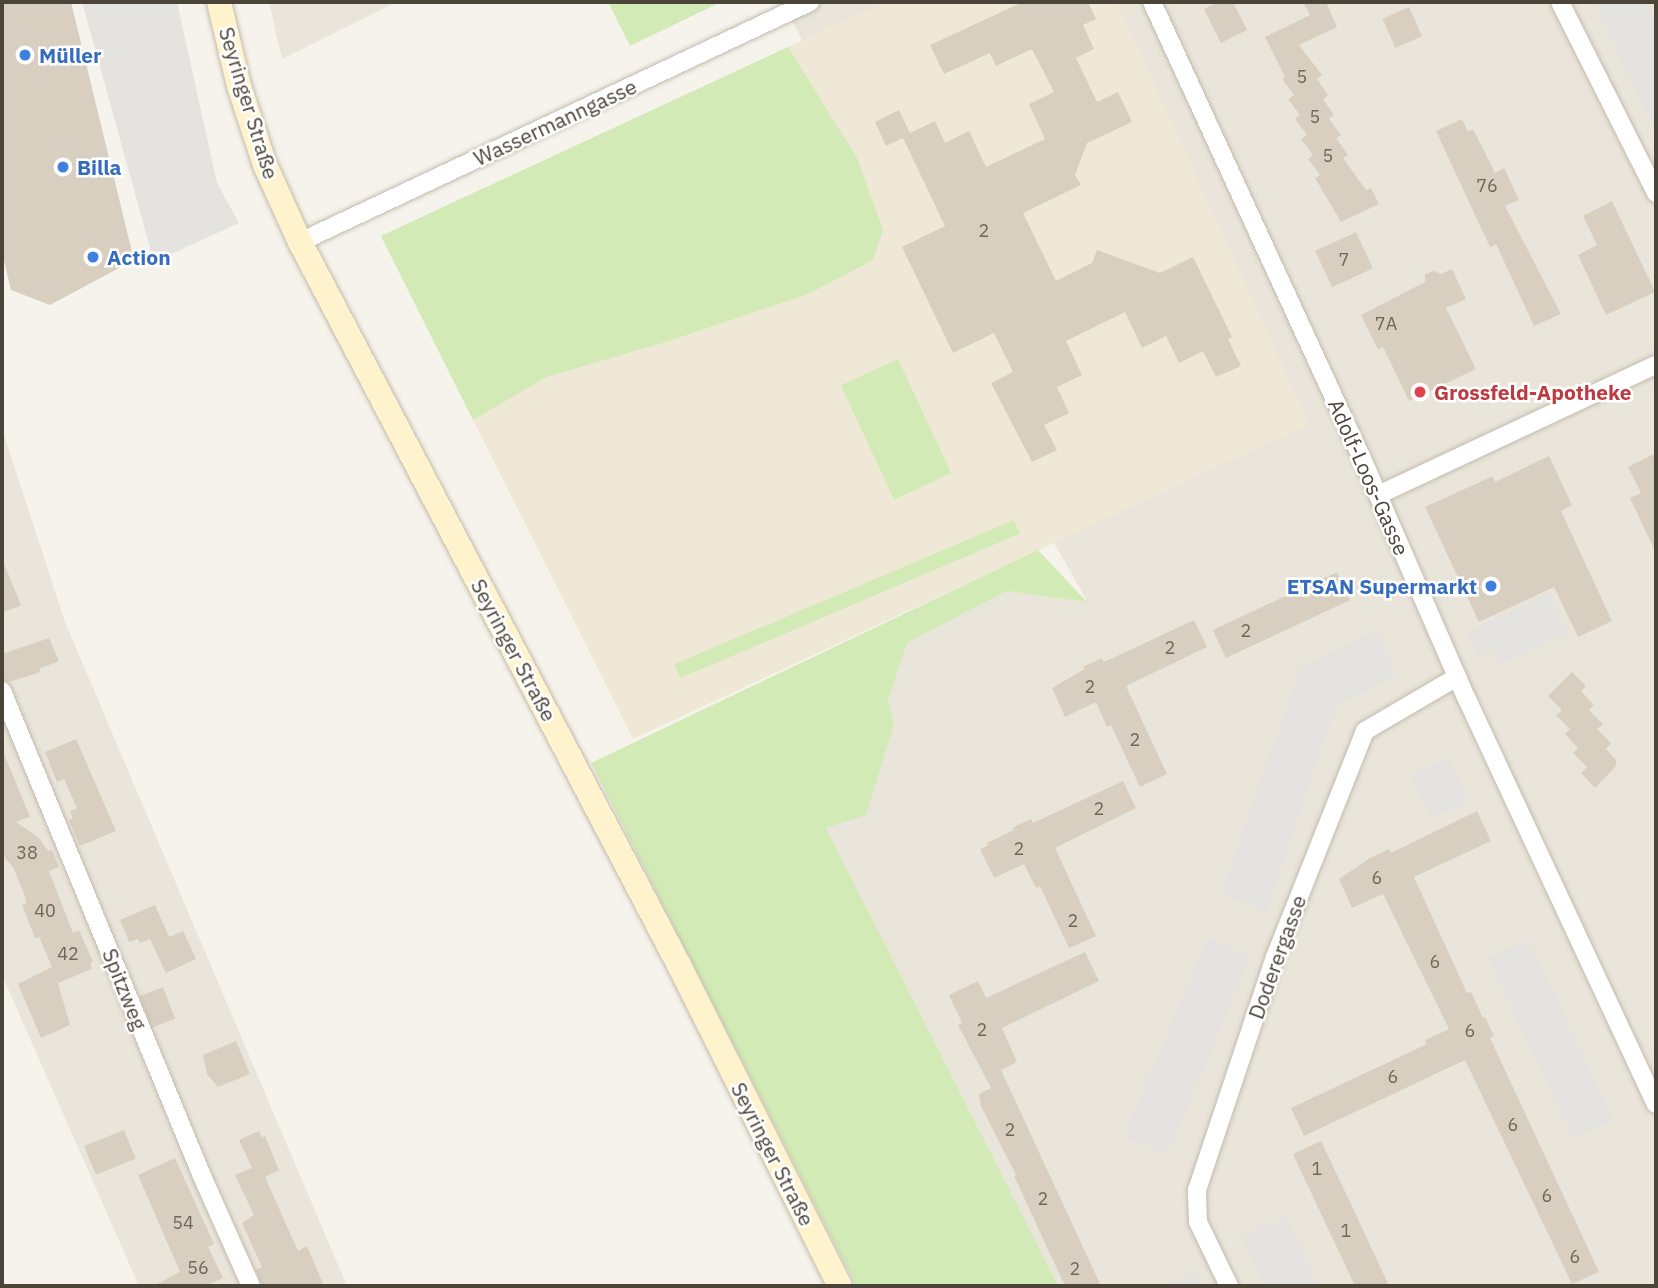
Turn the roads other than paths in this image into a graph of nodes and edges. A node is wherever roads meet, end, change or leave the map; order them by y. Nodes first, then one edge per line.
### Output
1 (219, 2) edge
2 (810, 2) edge
3 (1152, 2) edge
4 (1560, 2) edge
5 (1656, 193) edge
6 (300, 242) junction
7 (1656, 365) edge
8 (1378, 495) junction
9 (1457, 677) junction
10 (2, 691) edge
11 (1656, 1104) edge
12 (251, 1286) edge
13 (840, 1286) edge
14 (1229, 1286) edge

1 - 6 main road, Seyringer Straße
2 - 6 street, Wassermanngasse
3 - 8 street, Adolf-Loos-Gasse
4 - 5 street
6 - 13 main road, Seyringer Straße
7 - 8 street
8 - 9 street, Adolf-Loos-Gasse
9 - 11 street, Adolf-Loos-Gasse
9 - 14 street, Doderergasse
10 - 12 street, Spitzweg

